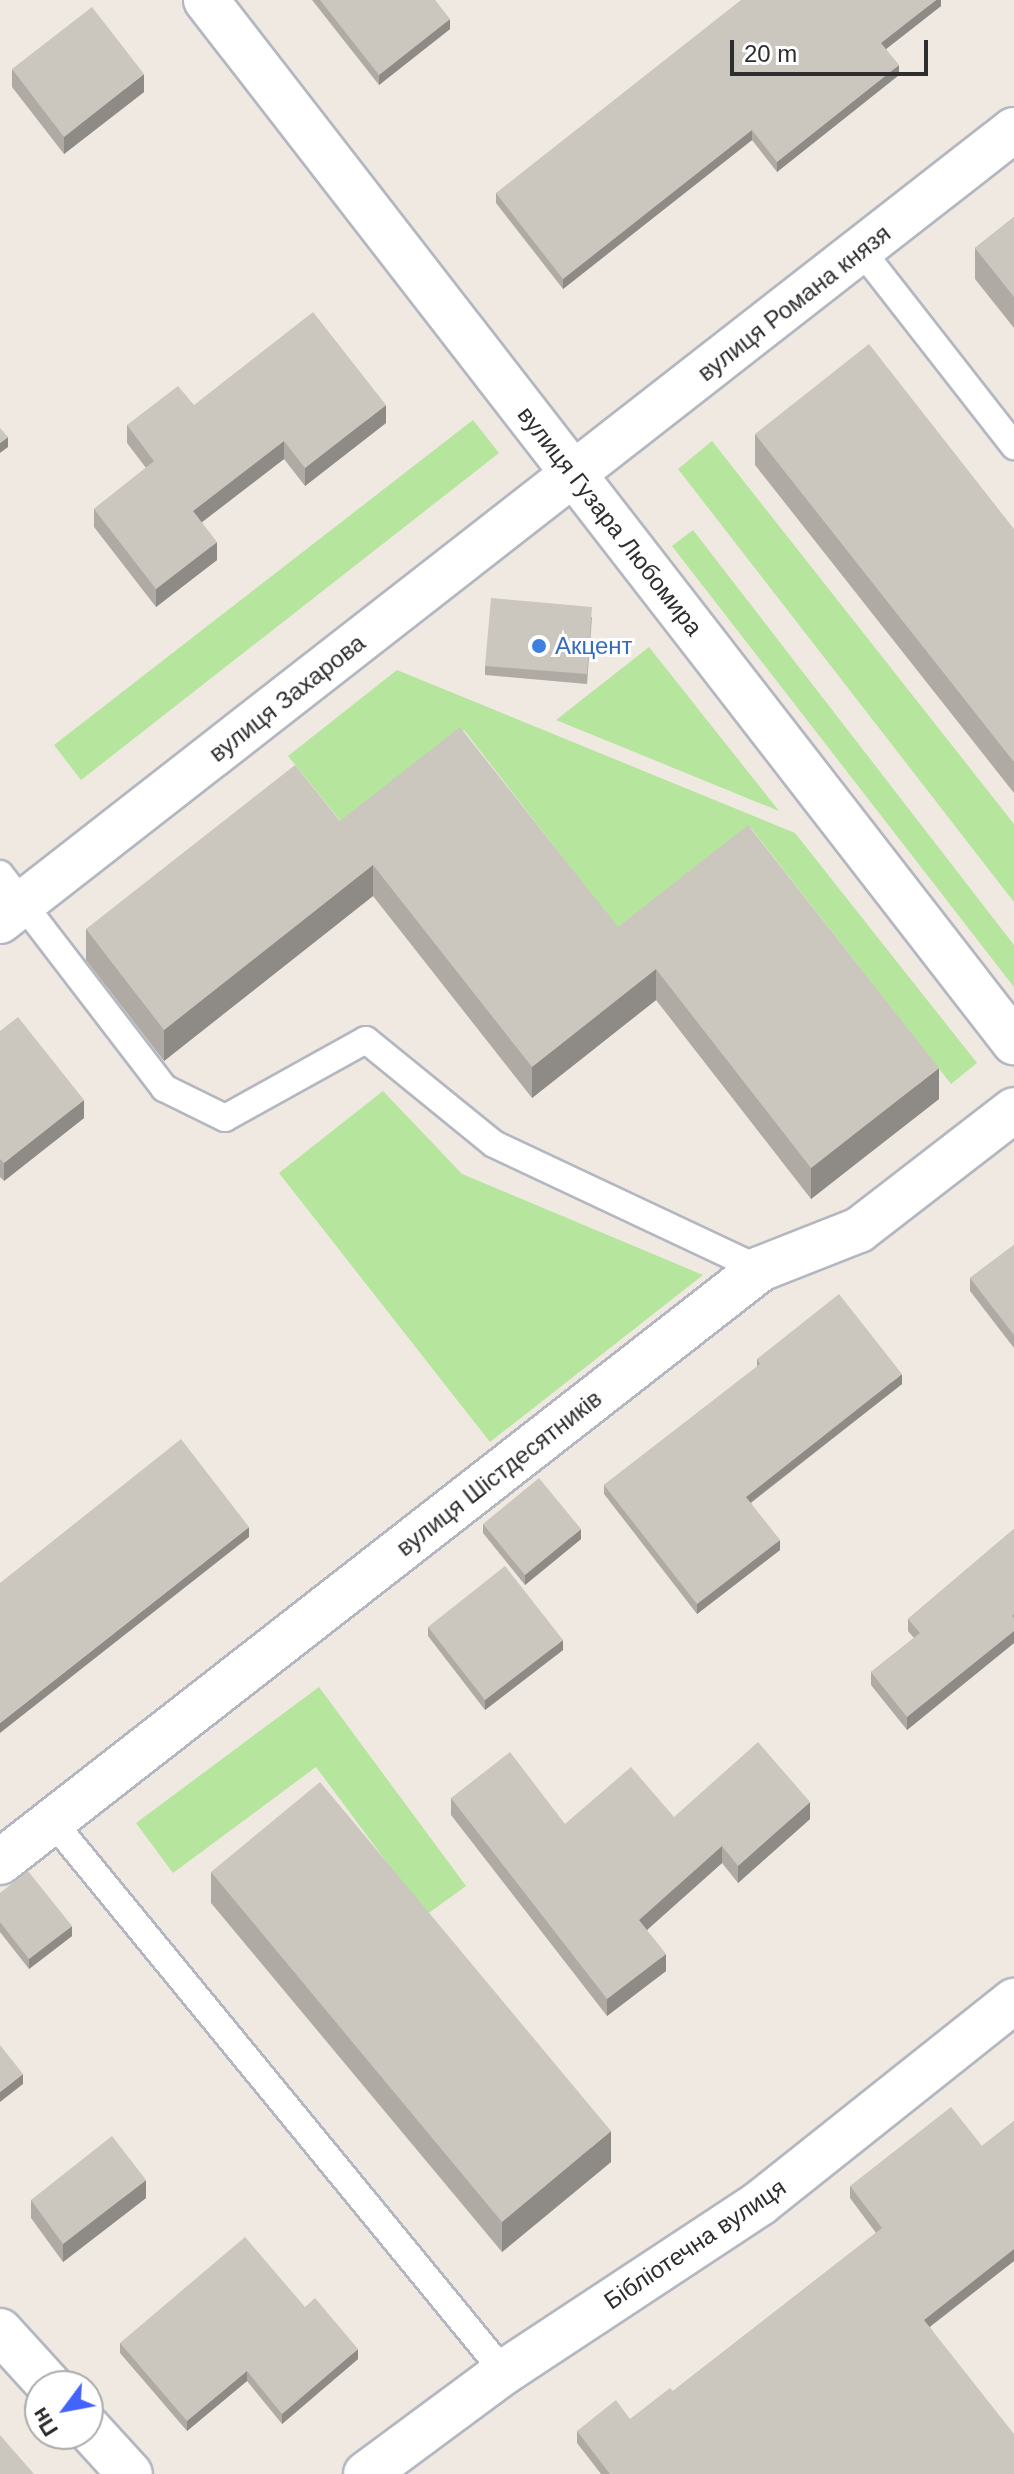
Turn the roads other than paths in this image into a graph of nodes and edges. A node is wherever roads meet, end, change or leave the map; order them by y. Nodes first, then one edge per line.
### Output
1 (206, 0) edge
2 (1014, 130) edge
3 (861, 250) junction
4 (1014, 446) edge
5 (575, 475) junction
6 (7, 900) edge
7 (1014, 1042) edge
8 (1014, 1110) edge
9 (760, 1269) junction
10 (53, 1822) junction
11 (0, 1862) edge
12 (1014, 2001) edge
13 (0, 2331) edge
14 (35, 2370) edge
15 (504, 2372) junction
16 (104, 2446) edge
17 (130, 2474) edge
18 (366, 2474) edge

1 - 5 street, вулиця Гузара Любомира
2 - 3 street, вулиця Романа князя
3 - 4 lane
3 - 5 street, вулиця Романа князя
5 - 6 street, вулиця Захарова
5 - 7 street, вулиця Гузара Любомира
6 - 9 lane
8 - 9 street, вулиця Шістдесятників
9 - 10 street, вулиця Шістдесятників
10 - 11 street, вулиця Шістдесятників
10 - 15 lane
12 - 15 street, Бібліотечна вулиця
13 - 14 street
15 - 18 street, Бібліотечна вулиця
16 - 17 street

